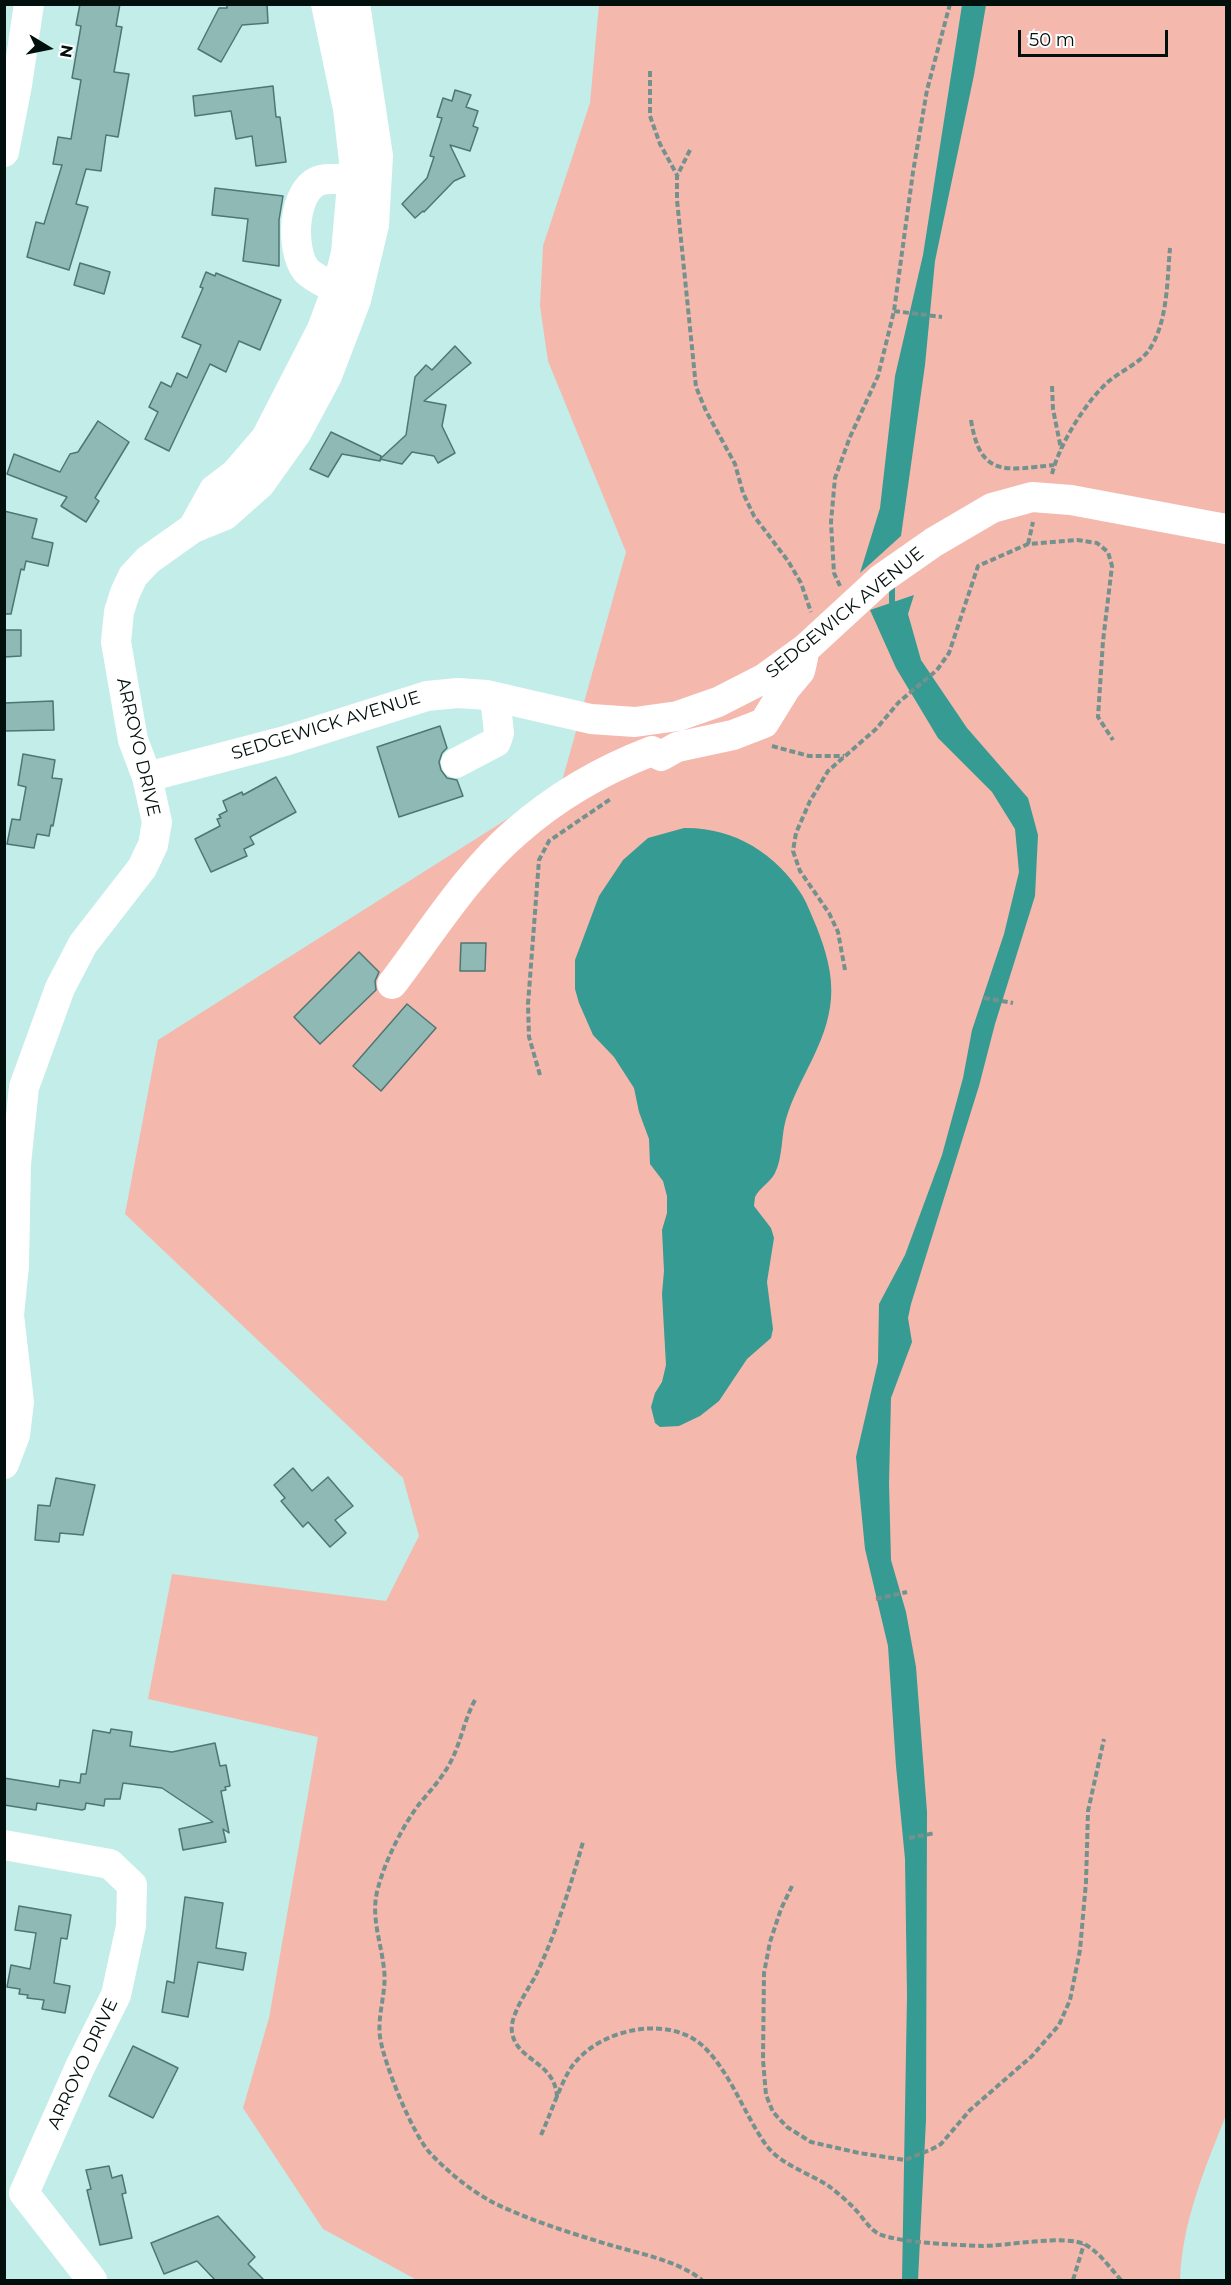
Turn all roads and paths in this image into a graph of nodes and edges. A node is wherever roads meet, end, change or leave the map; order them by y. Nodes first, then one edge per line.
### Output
1 (29, 4) edge
2 (326, 4) edge
3 (355, 4) edge
4 (950, 4) edge
5 (650, 71) dead end
6 (690, 150) dead end
7 (4, 152) edge
8 (677, 176) junction
9 (353, 179) junction
10 (1170, 248) dead end
11 (337, 290) junction
12 (894, 311) junction
13 (942, 317) dead end
14 (1052, 386) dead end
15 (971, 420) dead end
16 (275, 444) junction
17 (1061, 450) junction
18 (1054, 465) junction
19 (1042, 497) junction
20 (1227, 529) edge
21 (1028, 544) junction
22 (853, 605) junction
23 (812, 642) junction
24 (495, 697) junction
25 (734, 735) junction
26 (1113, 740) dead end
27 (844, 756) junction
28 (456, 763) dead end
29 (147, 777) junction
30 (616, 795) dead end
31 (845, 970) dead end
32 (392, 984) dead end
33 (984, 998) dead end
34 (1013, 1004) dead end
35 (540, 1075) dead end
36 (4, 1464) edge
37 (907, 1592) dead end
38 (876, 1599) dead end
39 (475, 1700) dead end
40 (1104, 1739) dead end
41 (935, 1833) dead end
42 (909, 1838) dead end
43 (583, 1842) dead end
44 (4, 1845) edge
45 (792, 1886) dead end
46 (557, 2101) junction
47 (541, 2135) dead end
48 (14, 2186) edge
49 (1084, 2244) junction
50 (92, 2280) edge
51 (702, 2280) edge
52 (1073, 2280) edge
53 (1120, 2280) edge

1 - 7 street
2 - 9 street, ARROYO DRIVE
3 - 16 street, ARROYO DRIVE
4 - 12 path
5 - 8 path
6 - 8 path
8 - 23 path
9 - 11 street, ARROYO DRIVE
9 - 11 street
10 - 17 path
11 - 16 street, ARROYO DRIVE
12 - 13 path
12 - 22 path
14 - 17 path
15 - 18 path
16 - 29 street, ARROYO DRIVE
17 - 18 path
18 - 19 path
19 - 20 street, SEDGEWICK AVENUE
19 - 21 path
19 - 22 street, SEDGEWICK AVENUE
21 - 26 path
21 - 27 path
22 - 23 street, SEDGEWICK AVENUE
23 - 24 street, SEDGEWICK AVENUE
23 - 25 street
24 - 28 street
24 - 29 street, SEDGEWICK AVENUE
25 - 27 path
25 - 32 street
27 - 31 path
29 - 36 street, ARROYO DRIVE
30 - 35 path
33 - 34 path
37 - 38 path
39 - 51 path
40 - 45 path
41 - 42 path
43 - 46 path
44 - 48 street, ARROYO DRIVE
46 - 47 path
46 - 49 path
48 - 50 street, ARROYO DRIVE
49 - 52 path
49 - 53 path

